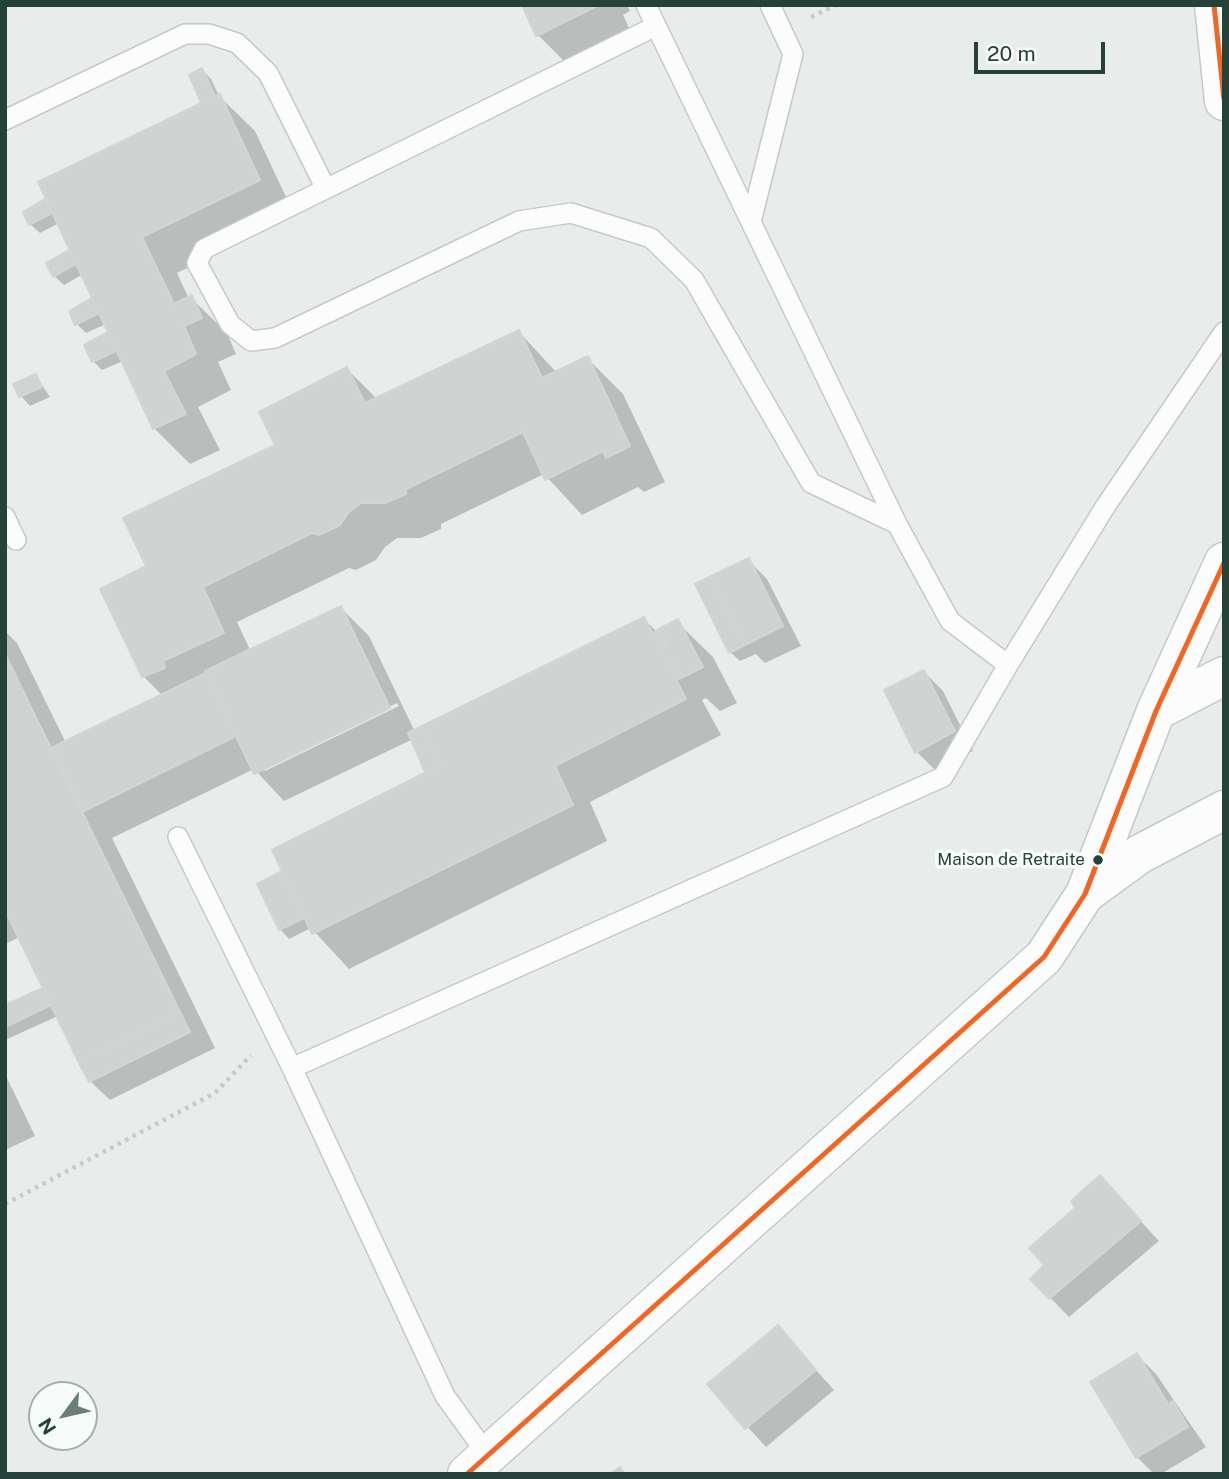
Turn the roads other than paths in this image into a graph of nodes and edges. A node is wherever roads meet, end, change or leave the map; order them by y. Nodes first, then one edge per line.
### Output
1 (646, 5) edge
2 (770, 5) edge
3 (1214, 5) edge
4 (656, 26) junction
5 (1224, 101) edge
6 (5, 120) edge
7 (326, 189) junction
8 (751, 222) junction
9 (1224, 332) edge
10 (5, 517) edge
11 (897, 524) junction
12 (16, 540) dead end
13 (1224, 562) edge
14 (1008, 665) junction
15 (1224, 676) edge
16 (1156, 711) junction
17 (1215, 825) edge
18 (178, 837) dead end
19 (1085, 894) junction
20 (292, 1069) junction
21 (478, 1465) edge

1 - 4 lane
2 - 8 lane
3 - 5 main road
4 - 7 lane
4 - 8 lane
6 - 7 lane
7 - 11 lane
8 - 11 lane
9 - 14 lane
10 - 12 lane
11 - 14 lane
13 - 16 main road
14 - 20 lane
15 - 16 main road
16 - 19 main road
17 - 19 main road
18 - 20 lane
19 - 21 main road
20 - 21 lane

